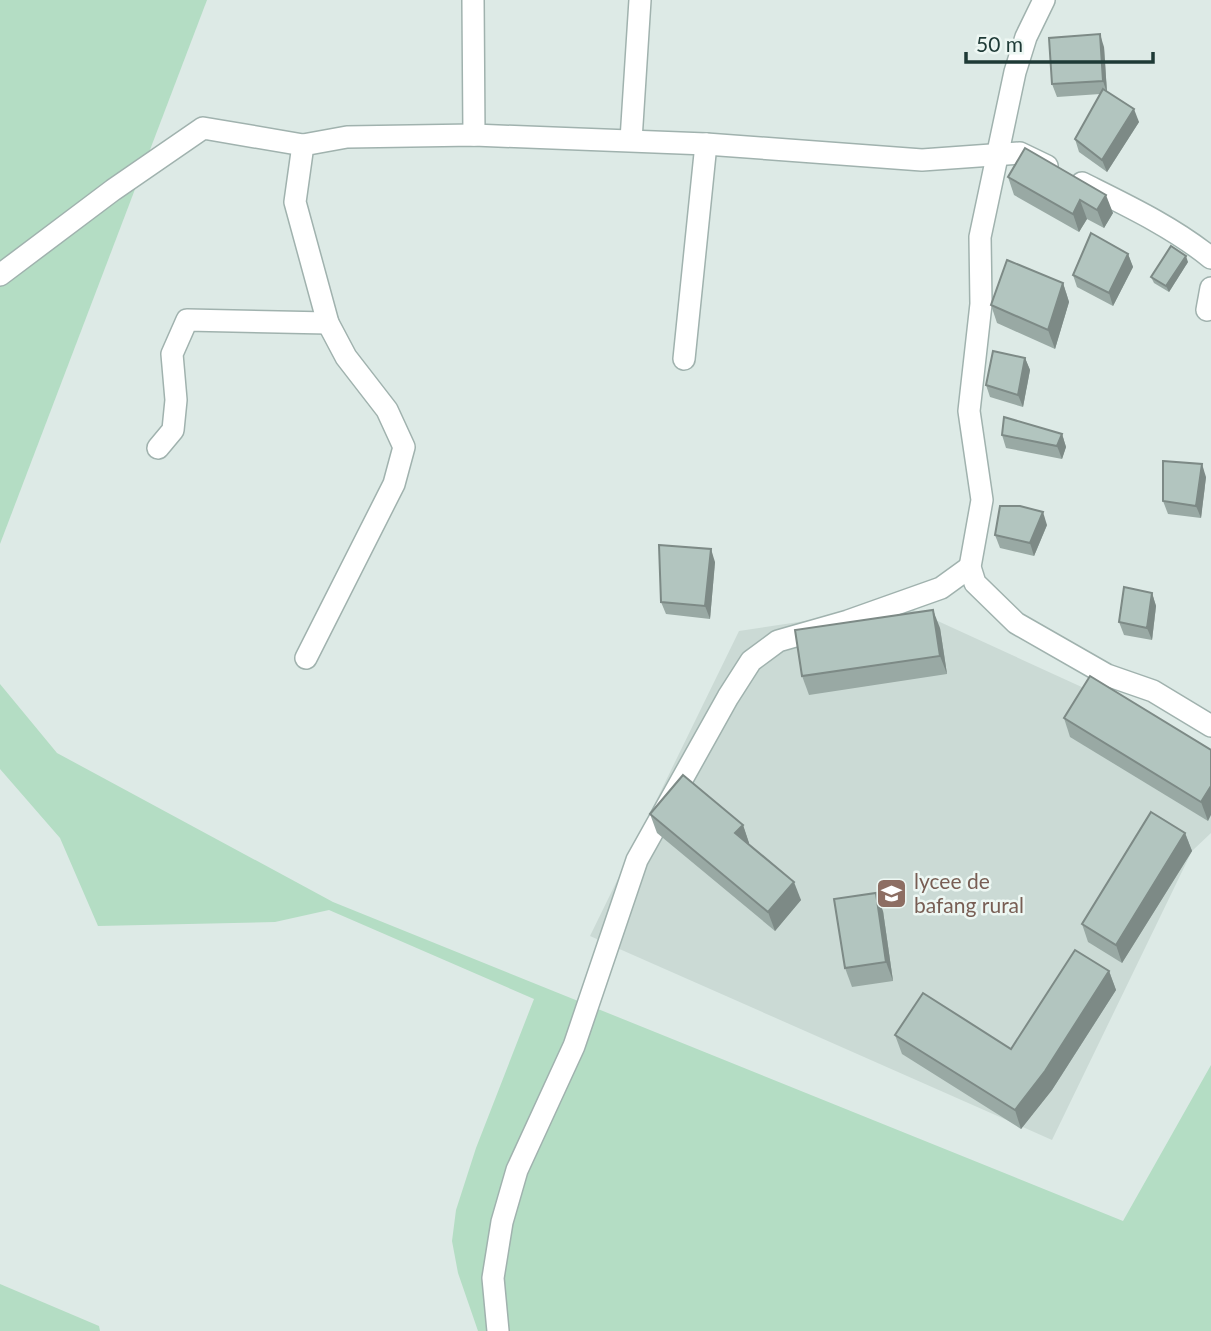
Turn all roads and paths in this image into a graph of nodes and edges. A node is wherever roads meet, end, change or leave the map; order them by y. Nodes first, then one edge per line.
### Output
1 (473, 0) edge
2 (640, 0) edge
3 (1044, 0) edge
4 (474, 135) junction
5 (631, 140) junction
6 (706, 144) junction
7 (303, 145) junction
8 (998, 153) junction
9 (1211, 258) edge
10 (0, 275) edge
11 (1211, 288) edge
12 (1207, 310) dead end
13 (328, 323) junction
14 (684, 359) dead end
15 (158, 448) dead end
16 (970, 567) junction
17 (306, 658) dead end
18 (1211, 726) edge
19 (498, 1331) edge

1 - 4 street
2 - 5 street
3 - 8 street
4 - 5 street
4 - 7 street
5 - 6 street
6 - 8 street
6 - 14 street
7 - 10 street
7 - 13 street
8 - 9 street
8 - 16 street
11 - 12 street
13 - 15 street
13 - 17 street
16 - 18 street
16 - 19 street

